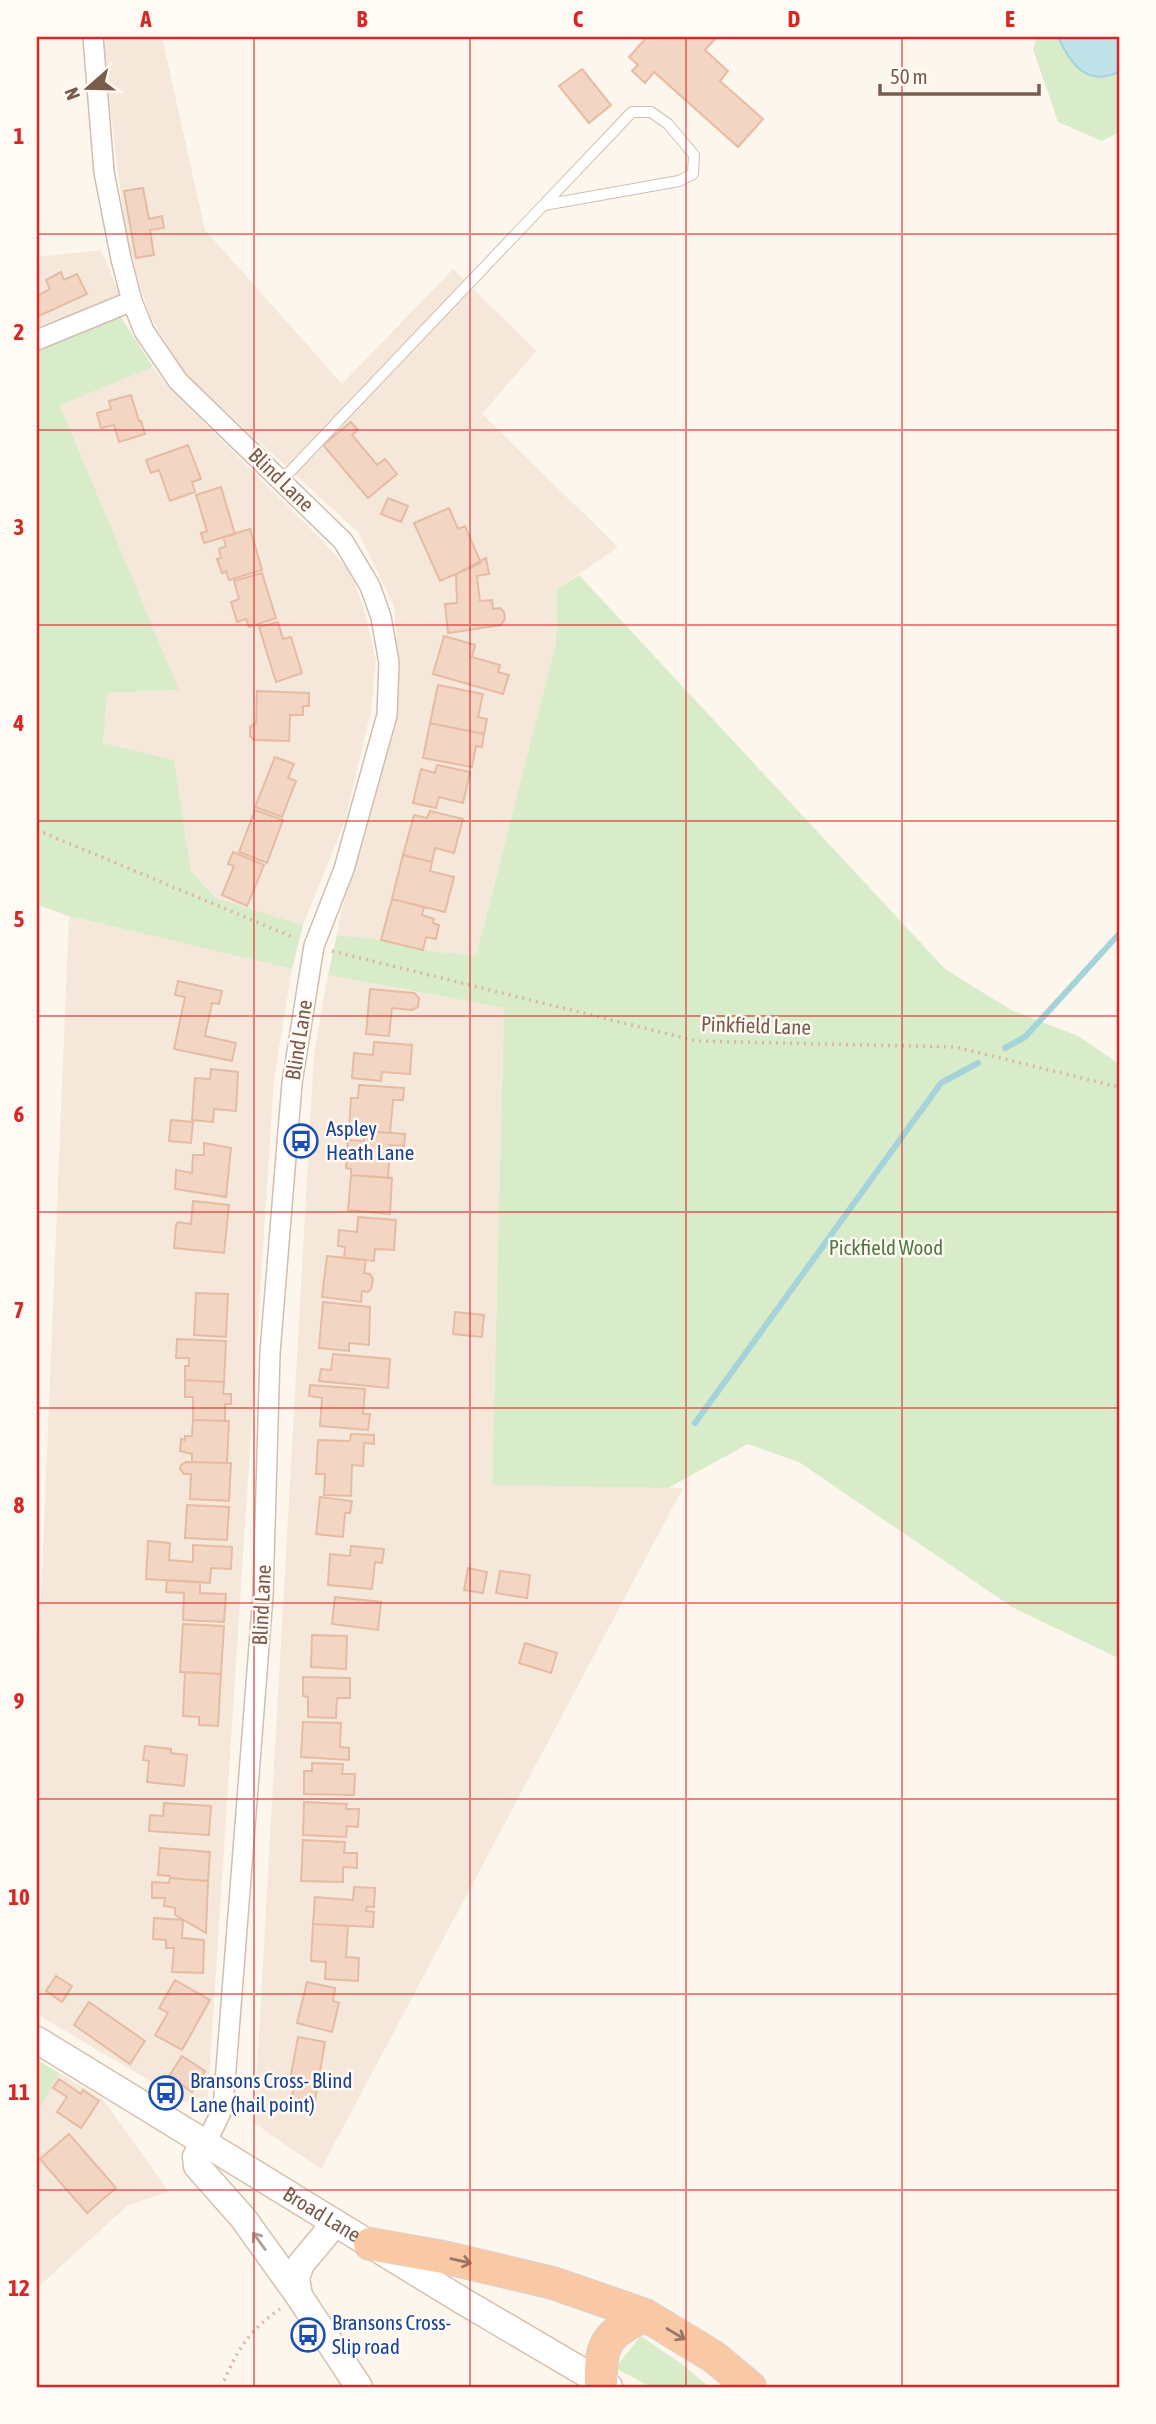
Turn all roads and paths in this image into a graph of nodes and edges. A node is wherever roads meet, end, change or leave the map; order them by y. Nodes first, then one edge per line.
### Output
1 (93, 37) edge
2 (544, 205) junction
3 (132, 301) junction
4 (37, 340) edge
5 (282, 480) junction
6 (37, 830) edge
7 (314, 946) junction
8 (1119, 1087) edge
9 (37, 2040) edge
10 (202, 2143) junction
11 (335, 2223) junction
12 (370, 2244) junction
13 (299, 2296) junction
14 (645, 2315) junction
15 (605, 2385) edge
16 (221, 2387) edge
17 (359, 2387) edge
18 (750, 2387) edge

1 - 3 street, Blind Lane
2 - 2 lane
2 - 5 lane
3 - 4 street
3 - 5 street, Blind Lane
5 - 7 street, Blind Lane
6 - 7 path, Pinkfield Lane
7 - 8 path, Pinkfield Lane
7 - 10 street, Blind Lane
9 - 10 main road, Broad Lane
10 - 11 main road, Broad Lane
13 -> 10 main road
11 - 12 main road, Broad Lane
11 - 13 main road
12 -> 14 highway
12 - 15 main road, Broad Lane
13 - 16 path
13 - 17 main road
14 - 15 highway
14 -> 18 highway

